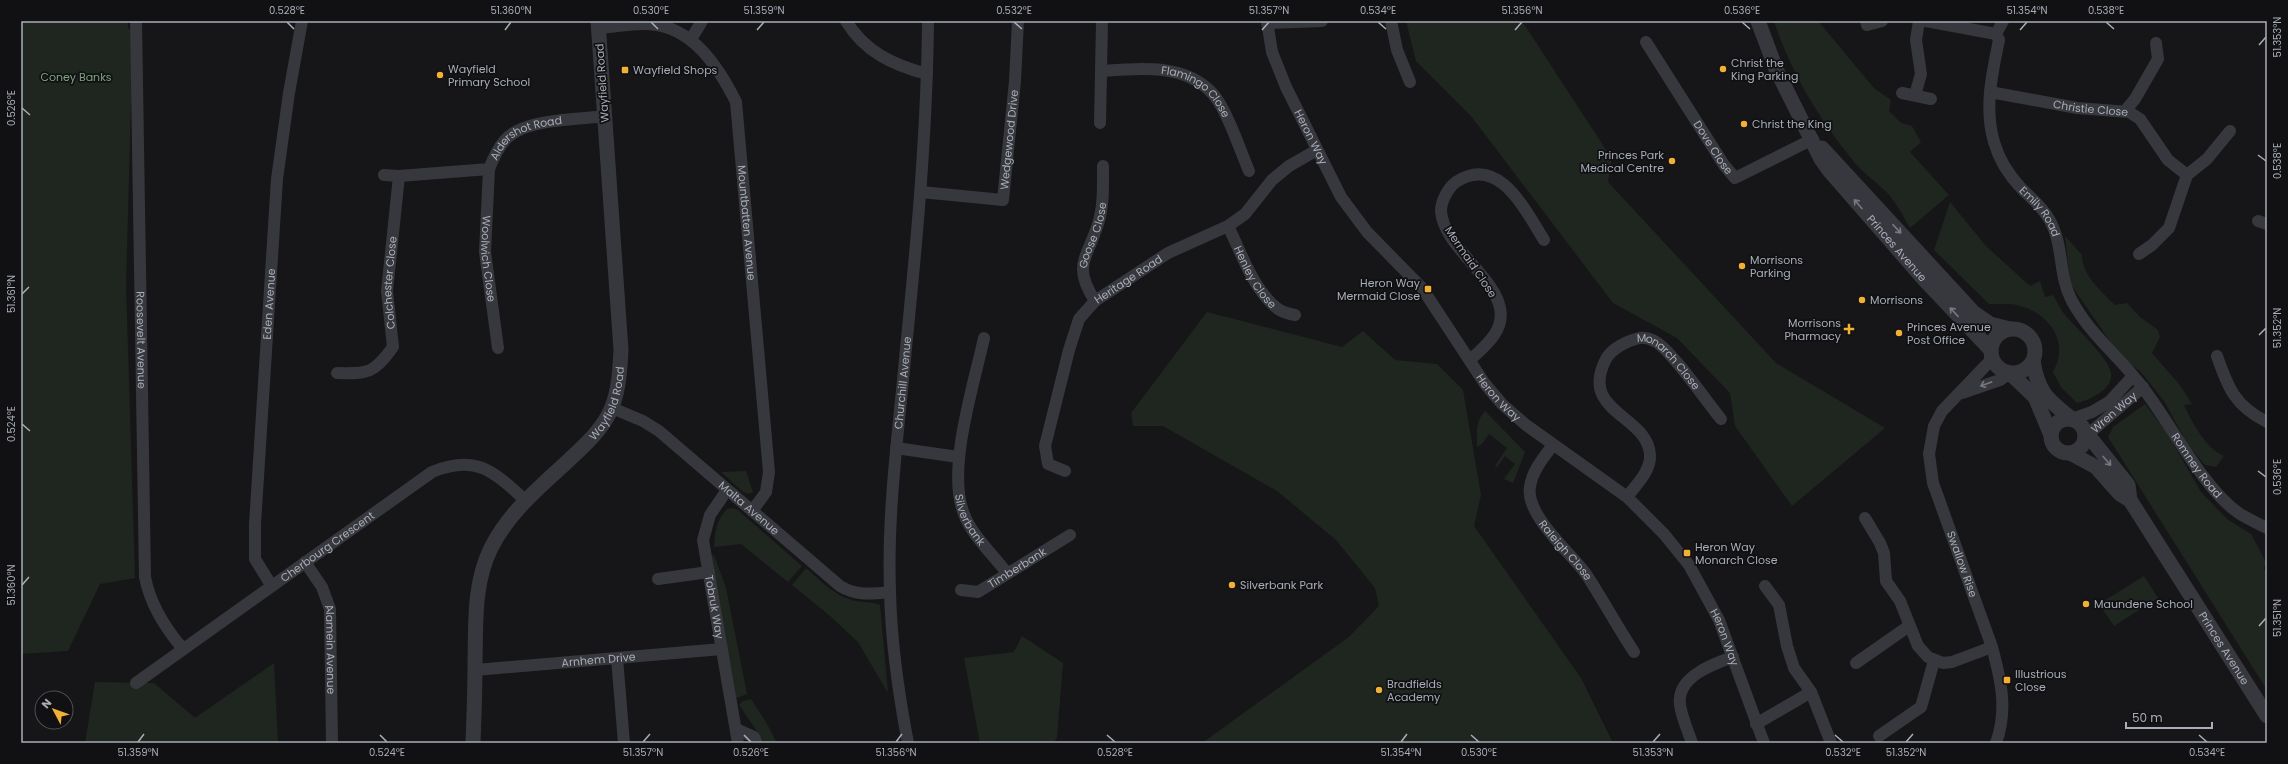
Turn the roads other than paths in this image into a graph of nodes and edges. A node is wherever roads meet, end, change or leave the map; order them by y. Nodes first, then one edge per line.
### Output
1 (136, 21) edge
2 (302, 21) edge
3 (702, 21) edge
4 (846, 21) edge
5 (928, 21) edge
6 (1018, 21) edge
7 (1102, 21) edge
8 (1322, 21) edge
9 (1391, 21) edge
10 (1758, 21) edge
11 (1866, 21) edge
12 (1882, 21) edge
13 (1919, 21) edge
14 (1926, 21) edge
15 (2003, 21) edge
16 (1267, 22) edge
17 (598, 25) edge
18 (1996, 34) junction
19 (690, 39) junction
20 (1646, 42) dead end
21 (2156, 43) dead end
22 (1103, 72) junction
23 (927, 74) junction
24 (1410, 82) dead end
25 (1990, 92) junction
26 (1902, 93) dead end
27 (1915, 96) junction
28 (1931, 99) dead end
29 (2125, 111) junction
30 (605, 116) junction
31 (1100, 123) dead end
32 (2230, 131) dead end
33 (1813, 139) junction
34 (1317, 150) junction
35 (1104, 166) dead end
36 (489, 169) junction
37 (1249, 171) dead end
38 (384, 175) dead end
39 (399, 176) junction
40 (2186, 176) junction
41 (921, 192) junction
42 (1228, 226) junction
43 (1544, 240) dead end
44 (2139, 254) dead end
45 (1095, 301) junction
46 (1295, 315) dead end
47 (2010, 329) junction
48 (984, 338) dead end
49 (498, 348) dead end
50 (1991, 355) junction
51 (2217, 356) dead end
52 (1470, 360) junction
53 (2033, 361) junction
54 (337, 373) dead end
55 (2010, 373) junction
56 (2133, 376) junction
57 (2143, 387) junction
58 (1961, 393) junction
59 (612, 408) junction
60 (1721, 419) dead end
61 (2072, 419) junction
62 (2267, 422) edge
63 (2085, 434) junction
64 (2051, 435) junction
65 (1553, 444) junction
66 (896, 448) junction
67 (2070, 453) junction
68 (958, 457) junction
69 (1065, 471) dead end
70 (727, 490) junction
71 (1627, 497) junction
72 (525, 500) junction
73 (2130, 500) junction
74 (752, 510) junction
75 (1865, 518) dead end
76 (2267, 528) edge
77 (1070, 535) dead end
78 (304, 562) junction
79 (709, 572) junction
80 (1007, 573) junction
81 (658, 579) dead end
82 (271, 585) junction
83 (1765, 586) dead end
84 (961, 590) dead end
85 (890, 592) junction
86 (1909, 626) junction
87 (1992, 648) junction
88 (183, 649) junction
89 (722, 649) junction
90 (1634, 652) dead end
91 (1733, 657) junction
92 (617, 658) junction
93 (1934, 661) junction
94 (1856, 664) dead end
95 (475, 670) junction
96 (136, 683) dead end
97 (1811, 692) junction
98 (2267, 716) edge
99 (1756, 724) junction
100 (736, 729) junction
101 (1879, 736) dead end
102 (332, 743) edge
103 (473, 743) edge
104 (624, 743) edge
105 (738, 743) edge
106 (757, 743) edge
107 (908, 743) edge
108 (1692, 743) edge
109 (1764, 743) edge
110 (1831, 743) edge
111 (1996, 743) edge

1 - 88 street, Roosevelt Avenue
2 - 82 street, Eden Avenue
3 - 19 street
4 - 23 street
5 - 23 street, Churchill Avenue
6 - 41 street, Wedgewood Drive
7 - 22 street
8 - 16 street
9 - 24 street
10 - 33 street, Princes Avenue
11 - 12 street
13 - 27 street
14 - 18 street
15 - 18 street
16 - 34 street, Heron Way
17 - 19 street, Mountbatten Avenue
17 - 30 street, Wayfield Road
18 - 25 street, Emily Road
19 - 74 street, Mountbatten Avenue
20 - 33 street, Dove Close
21 - 29 street
22 - 31 street
22 - 37 street, Flamingo Close
23 - 41 street, Churchill Avenue
25 - 29 street, Christie Close
25 - 56 street, Emily Road
26 - 27 street
27 - 28 street
29 - 40 street, Christie Close
30 - 36 street, Aldershot Road
30 - 59 street, Wayfield Road
32 - 40 street
33 -> 47 street, Princes Avenue
50 -> 33 street, Princes Avenue
34 - 42 street, Heritage Road
34 - 52 street, Heron Way
35 - 45 street, Goose Close
36 - 39 street, Aldershot Road
36 - 49 street, Woolwich Close
38 - 39 street, Aldershot Road
39 - 54 street, Colchester Close
40 - 44 street
41 - 66 street, Churchill Avenue
42 - 45 street, Heritage Road
42 - 46 street, Henley Close
43 - 52 street, Mermaid Close
45 - 69 street, Heritage Road
47 - 50 street
47 - 53 street, Princes Avenue
48 - 68 street, Silverbank
50 - 55 street, Princes Avenue
50 - 58 street, Swallow Rise
51 - 62 street
52 - 65 street, Heron Way
53 - 55 street
53 - 61 street, Princes Avenue
55 -> 58 street, Swallow Rise
55 - 64 street, Princes Avenue
56 - 57 street, Emily Road
56 - 61 street, Wren Way
57 - 63 street, Wren Way
57 - 76 street, Romney Road
58 - 87 street, Swallow Rise
59 - 70 street, Malta Avenue
59 - 72 street, Wayfield Road
60 - 71 street, Monarch Close
61 - 63 street, Princes Avenue
61 - 64 street
63 - 67 street
63 -> 73 street, Princes Avenue
64 - 67 street, Princes Avenue
65 - 71 street, Heron Way
65 - 90 street, Raleigh Close
66 - 68 street
66 - 85 street, Churchill Avenue
67 - 73 street, Princes Avenue
68 - 80 street, Silverbank
70 - 74 street, Malta Avenue
70 - 79 street, Tobruk Way
71 - 91 street, Heron Way
72 - 78 street, Cherbourg Crescent
72 - 95 street, Wayfield Road
73 - 98 street, Princes Avenue
74 - 85 street, Malta Avenue
75 - 86 street
77 - 80 street, Timberbank
78 - 82 street, Cherbourg Crescent
78 - 102 street, Alamein Avenue
79 - 81 street
79 - 89 street, Tobruk Way
80 - 84 street, Timberbank
82 - 88 street, Cherbourg Crescent
83 - 97 street
85 - 107 street, Churchill Avenue
86 - 93 street
86 - 94 street
87 - 93 street
87 - 111 street, Swallow Rise
88 - 96 street, Cherbourg Crescent
89 - 92 street, Arnhem Drive
89 - 100 street, Tobruk Way
91 - 99 street, Heron Way
91 - 108 street
92 - 95 street, Arnhem Drive
92 - 104 street
93 - 101 street
95 - 103 street, Wayfield Road
97 - 99 street
97 - 110 street
99 - 109 street, Heron Way
100 - 105 street, Tobruk Way
100 - 106 street

